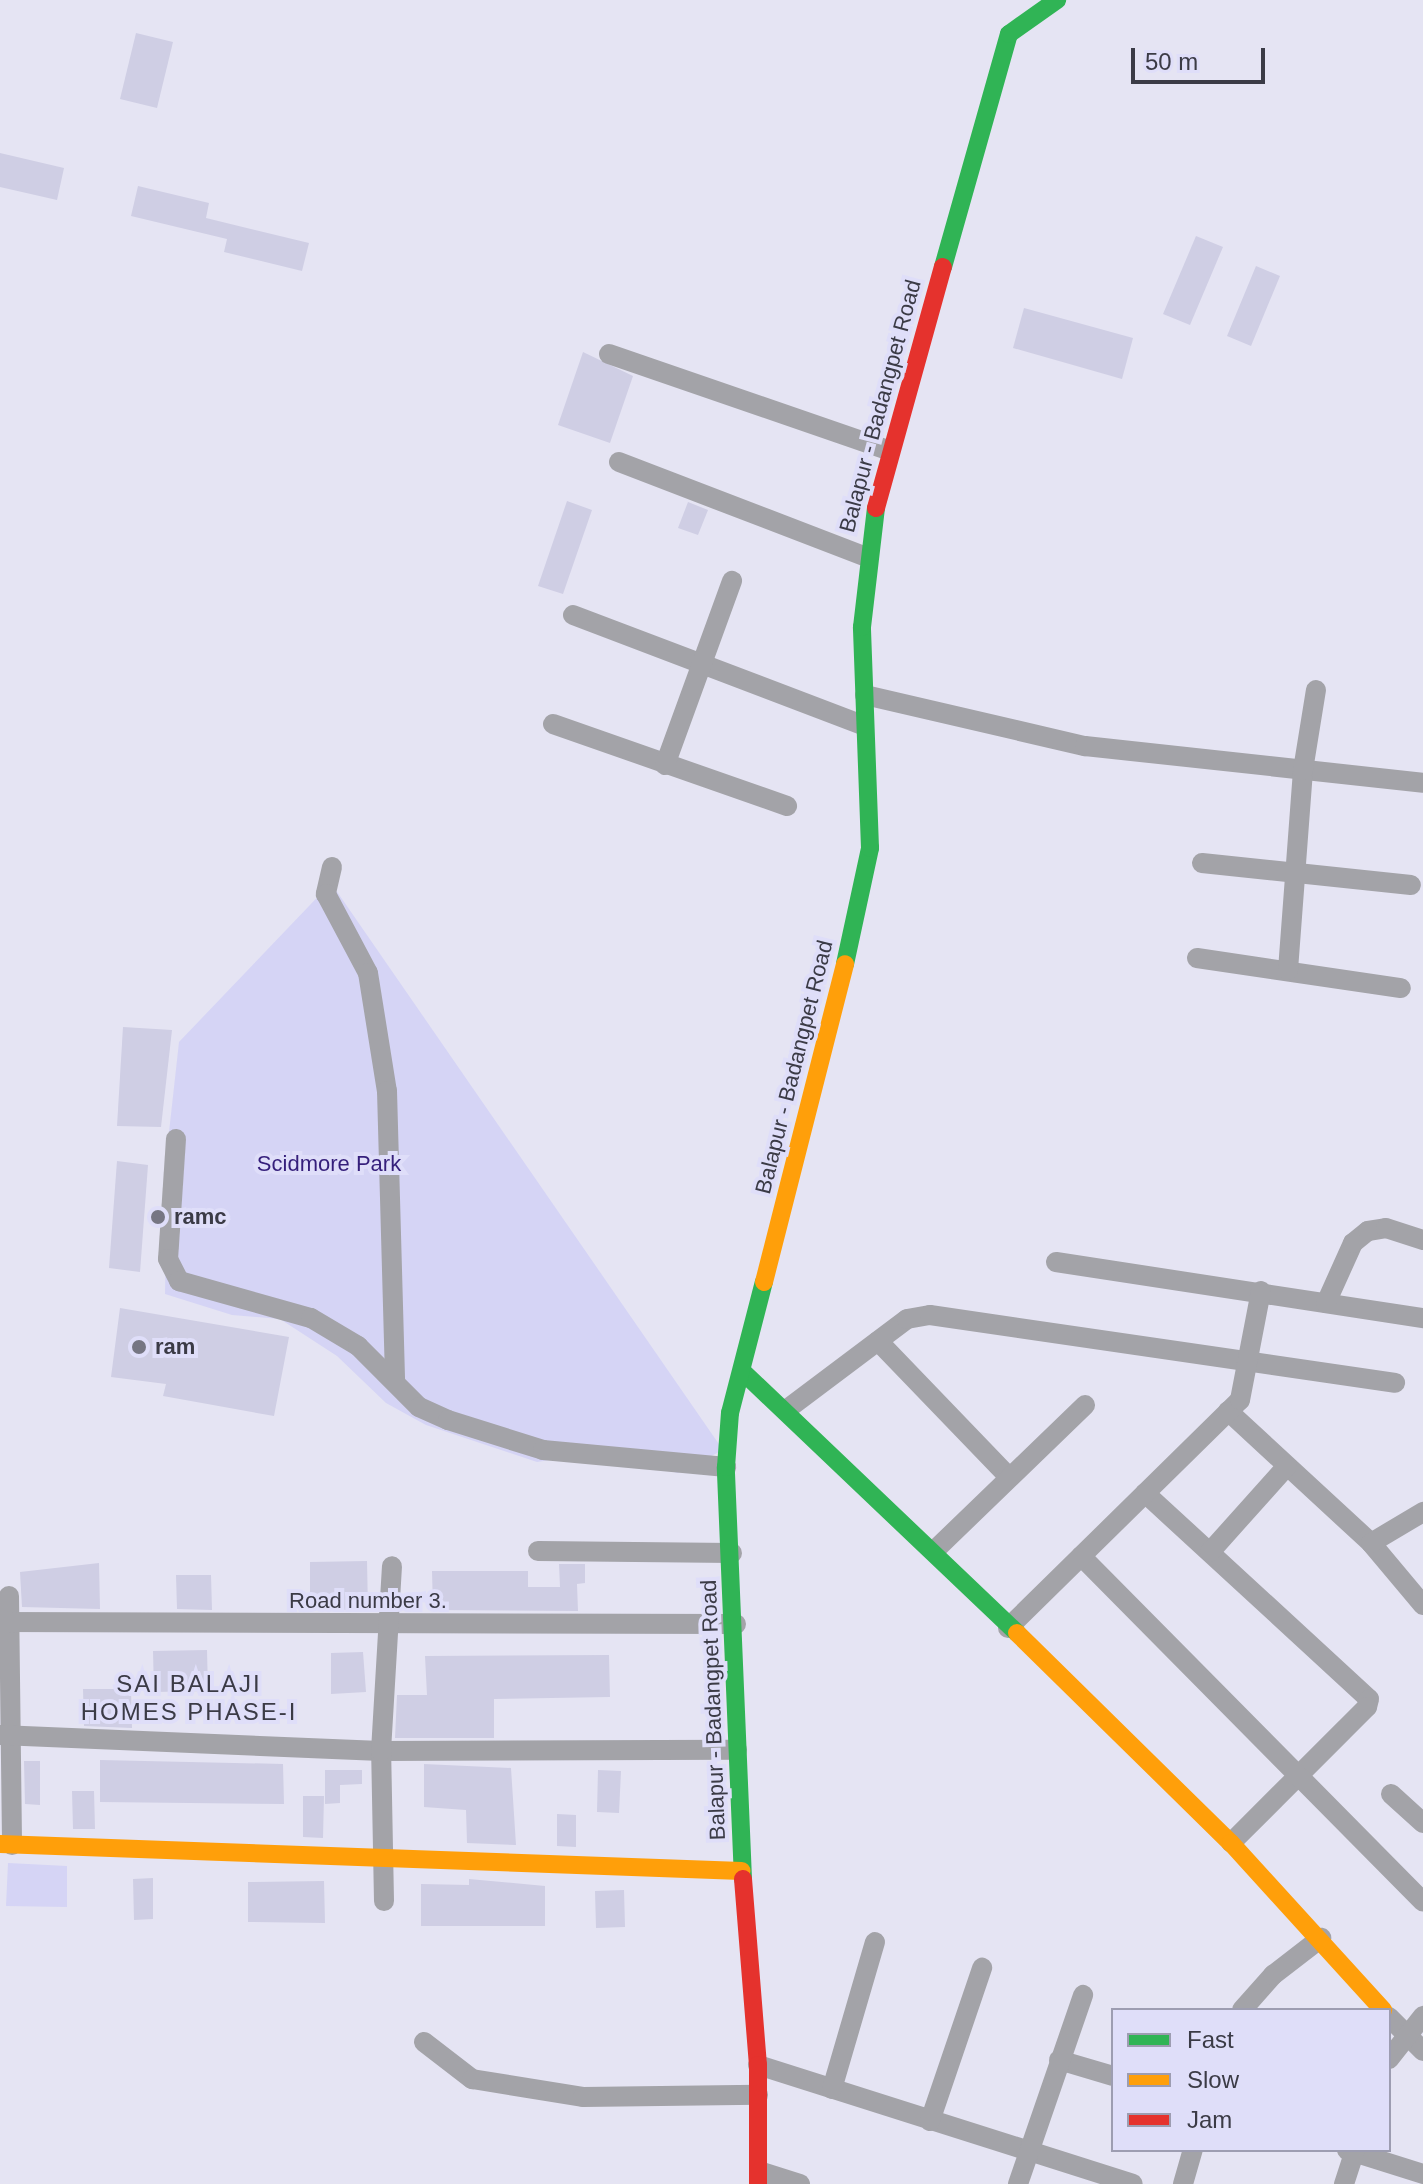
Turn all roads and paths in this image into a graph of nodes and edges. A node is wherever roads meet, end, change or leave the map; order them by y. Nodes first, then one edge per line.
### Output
1 (1057, 0) edge
2 (609, 354) dead end
3 (890, 451) junction
4 (619, 462) dead end
5 (866, 557) junction
6 (732, 581) dead end
7 (573, 615) dead end
8 (700, 662) junction
9 (1316, 690) dead end
10 (865, 695) junction
11 (553, 724) dead end
12 (863, 725) junction
13 (665, 765) junction
14 (1303, 770) junction
15 (1423, 783) edge
16 (787, 806) dead end
17 (1202, 863) dead end
18 (332, 867) dead end
19 (1294, 872) junction
20 (1411, 885) dead end
21 (1197, 958) dead end
22 (1288, 970) junction
23 (1401, 988) dead end
24 (176, 1139) dead end
25 (1423, 1240) edge
26 (1056, 1262) dead end
27 (1261, 1291) junction
28 (1326, 1303) junction
29 (1423, 1318) edge
30 (878, 1341) junction
31 (1249, 1359) junction
32 (742, 1371) junction
33 (395, 1382) junction
34 (1395, 1383) dead end
35 (1085, 1405) dead end
36 (786, 1410) junction
37 (1228, 1411) junction
38 (1287, 1466) junction
39 (726, 1467) junction
40 (1009, 1477) junction
41 (1145, 1493) junction
42 (1423, 1512) edge
43 (1371, 1543) junction
44 (538, 1551) dead end
45 (934, 1551) junction
46 (1210, 1552) junction
47 (732, 1553) junction
48 (1081, 1556) junction
49 (392, 1566) dead end
50 (9, 1596) dead end
51 (1423, 1605) edge
52 (4, 1622) edge
53 (736, 1624) junction
54 (391, 1625) junction
55 (1008, 1628) junction
56 (5, 1735) edge
57 (737, 1750) junction
58 (381, 1751) junction
59 (1299, 1776) junction
60 (1391, 1794) dead end
61 (1423, 1823) edge
62 (1231, 1843) junction
63 (6, 1844) edge
64 (385, 1859) junction
65 (742, 1871) junction
66 (384, 1901) dead end
67 (1423, 1901) edge
68 (1321, 1938) junction
69 (875, 1942) dead end
70 (982, 1968) dead end
71 (1083, 1995) dead end
72 (1244, 2008) edge
73 (1381, 2008) edge
74 (1423, 2016) edge
75 (1391, 2019) edge
76 (1405, 2035) junction
77 (424, 2042) dead end
78 (1423, 2051) edge
79 (1391, 2056) edge
80 (1059, 2060) junction
81 (758, 2065) junction
82 (1111, 2075) edge
83 (832, 2089) junction
84 (758, 2095) junction
85 (930, 2121) junction
86 (1192, 2152) edge
87 (1352, 2152) edge
88 (1355, 2152) edge
89 (1029, 2153) junction
90 (1423, 2174) edge
91 (759, 2177) edge
92 (800, 2184) edge
93 (1018, 2184) edge
94 (1133, 2184) edge
95 (1183, 2184) edge
96 (1344, 2184) edge

1 - 3 street, Balapur - Badangpet Road
2 - 3 street
3 - 5 street, Balapur - Badangpet Road
4 - 5 street
5 - 10 street, Balapur - Badangpet Road
6 - 8 street
7 - 8 street
8 - 12 street
8 - 13 street
9 - 14 street
10 - 12 street, Balapur - Badangpet Road
10 - 14 street
11 - 13 street
12 - 32 street, Balapur - Badangpet Road
13 - 16 street
14 - 15 street
14 - 19 street
17 - 19 street
18 - 33 street
19 - 20 street
19 - 22 street
21 - 22 street
22 - 23 street
24 - 33 street
25 - 28 street
26 - 27 street
27 - 28 street
27 - 31 street
28 - 29 street
30 - 31 street
30 - 36 street
30 - 40 street
31 - 34 street
31 - 37 street
32 - 36 street
32 - 39 street, Balapur - Badangpet Road
33 - 39 street
35 - 40 street
36 - 45 street
37 - 38 street
37 - 41 street
38 - 43 street
38 - 46 street
39 - 47 street, Balapur - Badangpet Road
40 - 45 street
41 - 46 street
41 - 48 street
42 - 43 street
43 - 51 street
44 - 47 street
45 - 55 street
46 - 59 street
47 - 53 street, Balapur - Badangpet Road
48 - 55 street
48 - 59 street
49 - 54 street
50 - 52 street
52 - 54 street, Road number 3.
52 - 56 street
53 - 54 street, Road number 3.
53 - 57 street, Balapur - Badangpet Road
54 - 58 street
55 - 62 street
56 - 58 street
56 - 63 street
57 - 58 street
57 - 65 street, Balapur - Badangpet Road
58 - 64 street
59 - 62 street
59 - 67 street
60 - 61 street
62 - 68 street
63 - 64 street
64 - 65 street
64 - 66 street
65 - 81 street, Balapur - Badangpet Road
68 - 72 street
68 - 73 street
69 - 83 street
70 - 85 street
71 - 80 street
74 - 76 street
75 - 76 street
76 - 78 street
76 - 79 street
77 - 84 street
80 - 82 street
80 - 89 street
81 - 83 street
81 - 84 street, Balapur - Badangpet Road
83 - 85 street
84 - 91 street, Balapur - Badangpet Road
85 - 89 street
86 - 95 street
87 - 96 street
88 - 90 street
89 - 93 street
89 - 94 street
91 - 92 street

